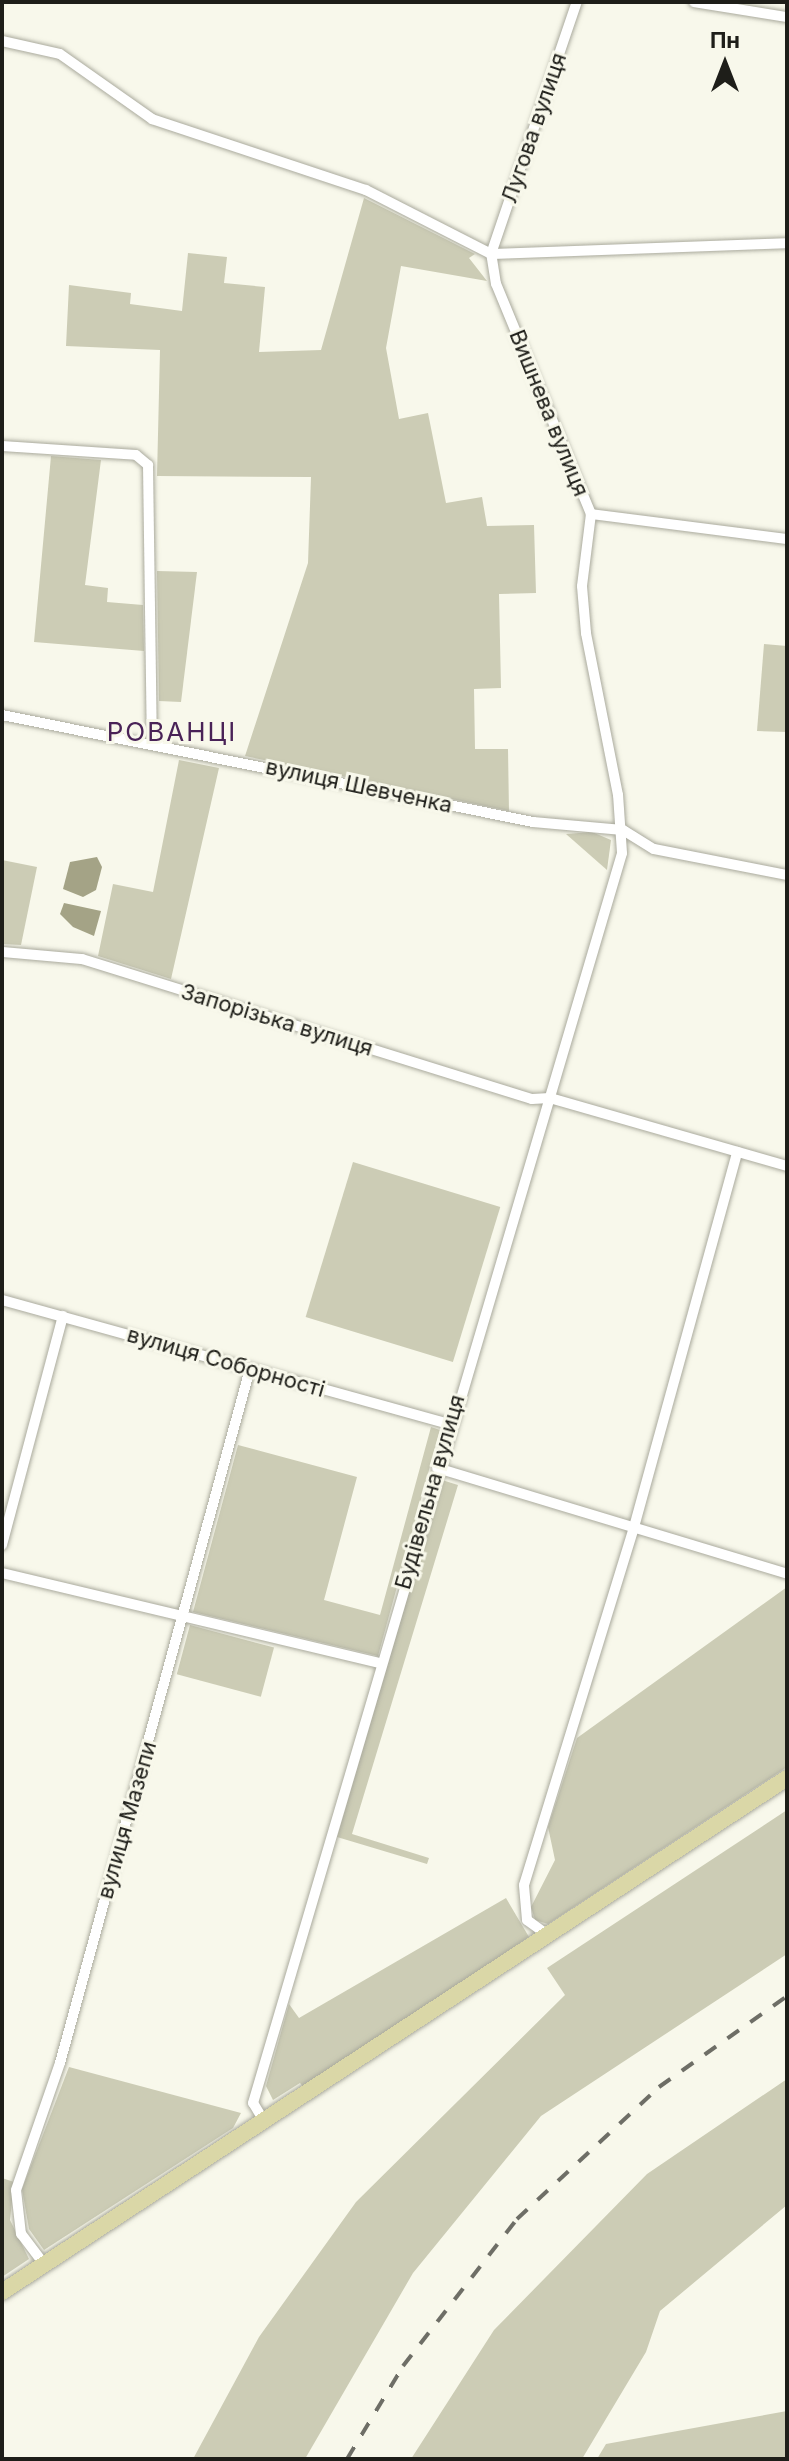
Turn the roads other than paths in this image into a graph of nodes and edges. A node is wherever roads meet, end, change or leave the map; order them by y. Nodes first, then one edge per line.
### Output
1 (577, 2) edge
2 (694, 2) edge
3 (787, 17) edge
4 (2, 41) edge
5 (787, 243) edge
6 (491, 254) junction
7 (2, 446) edge
8 (591, 514) junction
9 (787, 539) edge
10 (2, 715) edge
11 (152, 744) junction
12 (623, 830) junction
13 (787, 875) edge
14 (2, 952) edge
15 (550, 1098) junction
16 (737, 1152) junction
17 (787, 1166) edge
18 (2, 1300) edge
19 (63, 1316) junction
20 (250, 1369) junction
21 (449, 1424) junction
22 (437, 1468) junction
23 (634, 1527) junction
24 (2, 1545) edge
25 (2, 1573) edge
26 (787, 1574) edge
27 (184, 1617) junction
28 (381, 1663) junction
29 (787, 1778) edge
30 (549, 1937) junction
31 (264, 2121) junction
32 (44, 2264) junction
33 (2, 2292) edge

1 - 6 street, Лугова вулиця
2 - 3 street
4 - 6 street
5 - 6 street
6 - 8 street, Вишнева вулиця
7 - 11 street
8 - 9 street
8 - 12 street, Вишнева вулиця
10 - 11 street, вулиця Шевченка
11 - 12 street, вулиця Шевченка
12 - 13 street
12 - 15 street, Вишнева вулиця
14 - 15 street, Запорізька вулиця
15 - 16 street
15 - 21 street, Будівельна вулиця
16 - 17 street
16 - 23 street
18 - 19 street, вулиця Соборності
19 - 20 street, вулиця Соборності
19 - 24 street
20 - 21 street, вулиця Соборності
20 - 27 street, вулиця Мазепи
21 - 22 street, Будівельна вулиця
22 - 23 street
22 - 28 street, Будівельна вулиця
23 - 26 street
23 - 30 street
25 - 27 street
27 - 28 street
27 - 32 street, вулиця Мазепи
28 - 31 street, Будівельна вулиця
29 - 30 main road
30 - 31 main road
31 - 32 main road
32 - 33 main road

